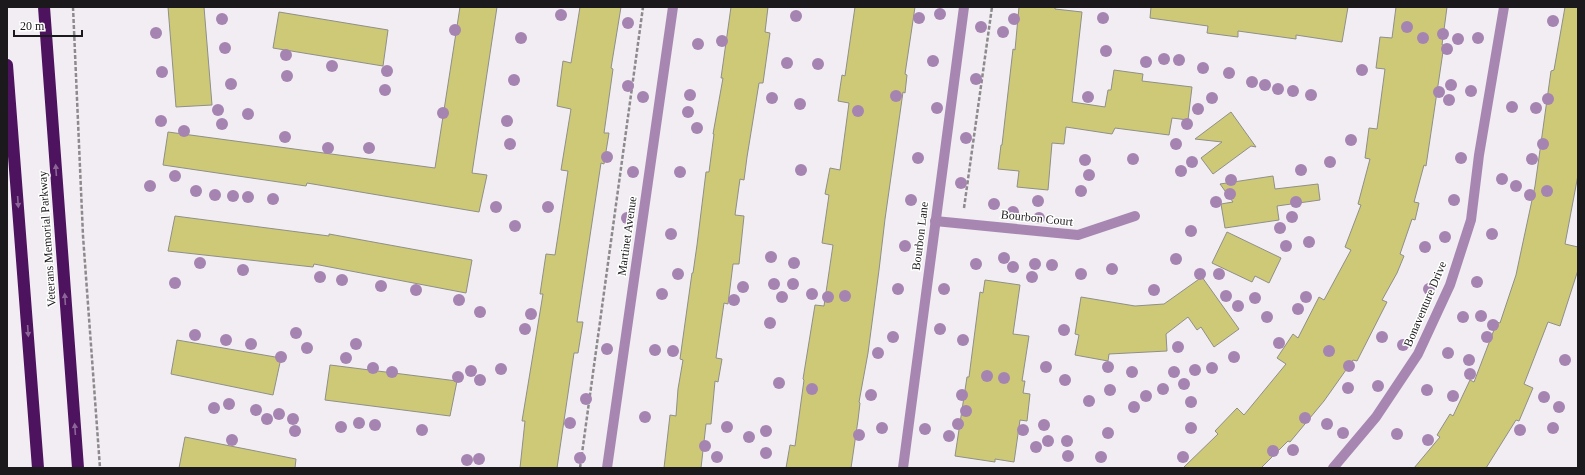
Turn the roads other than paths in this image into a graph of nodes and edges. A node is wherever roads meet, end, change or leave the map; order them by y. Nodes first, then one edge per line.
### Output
1 (44, 7) edge
2 (673, 7) edge
3 (964, 7) edge
4 (1504, 7) edge
5 (7, 65) edge
6 (1135, 216) dead end
7 (935, 221) junction
8 (38, 468) edge
9 (78, 468) edge
10 (607, 468) edge
11 (903, 468) edge
12 (1334, 468) edge

9 -> 1 highway, Veterans Memorial Parkway
2 - 10 street, Martinet Avenue
3 - 7 street, Bourbon Lane
4 - 12 street, Bonaventure Drive
5 -> 8 highway
6 - 7 street, Bourbon Court
7 - 11 street, Bourbon Lane

